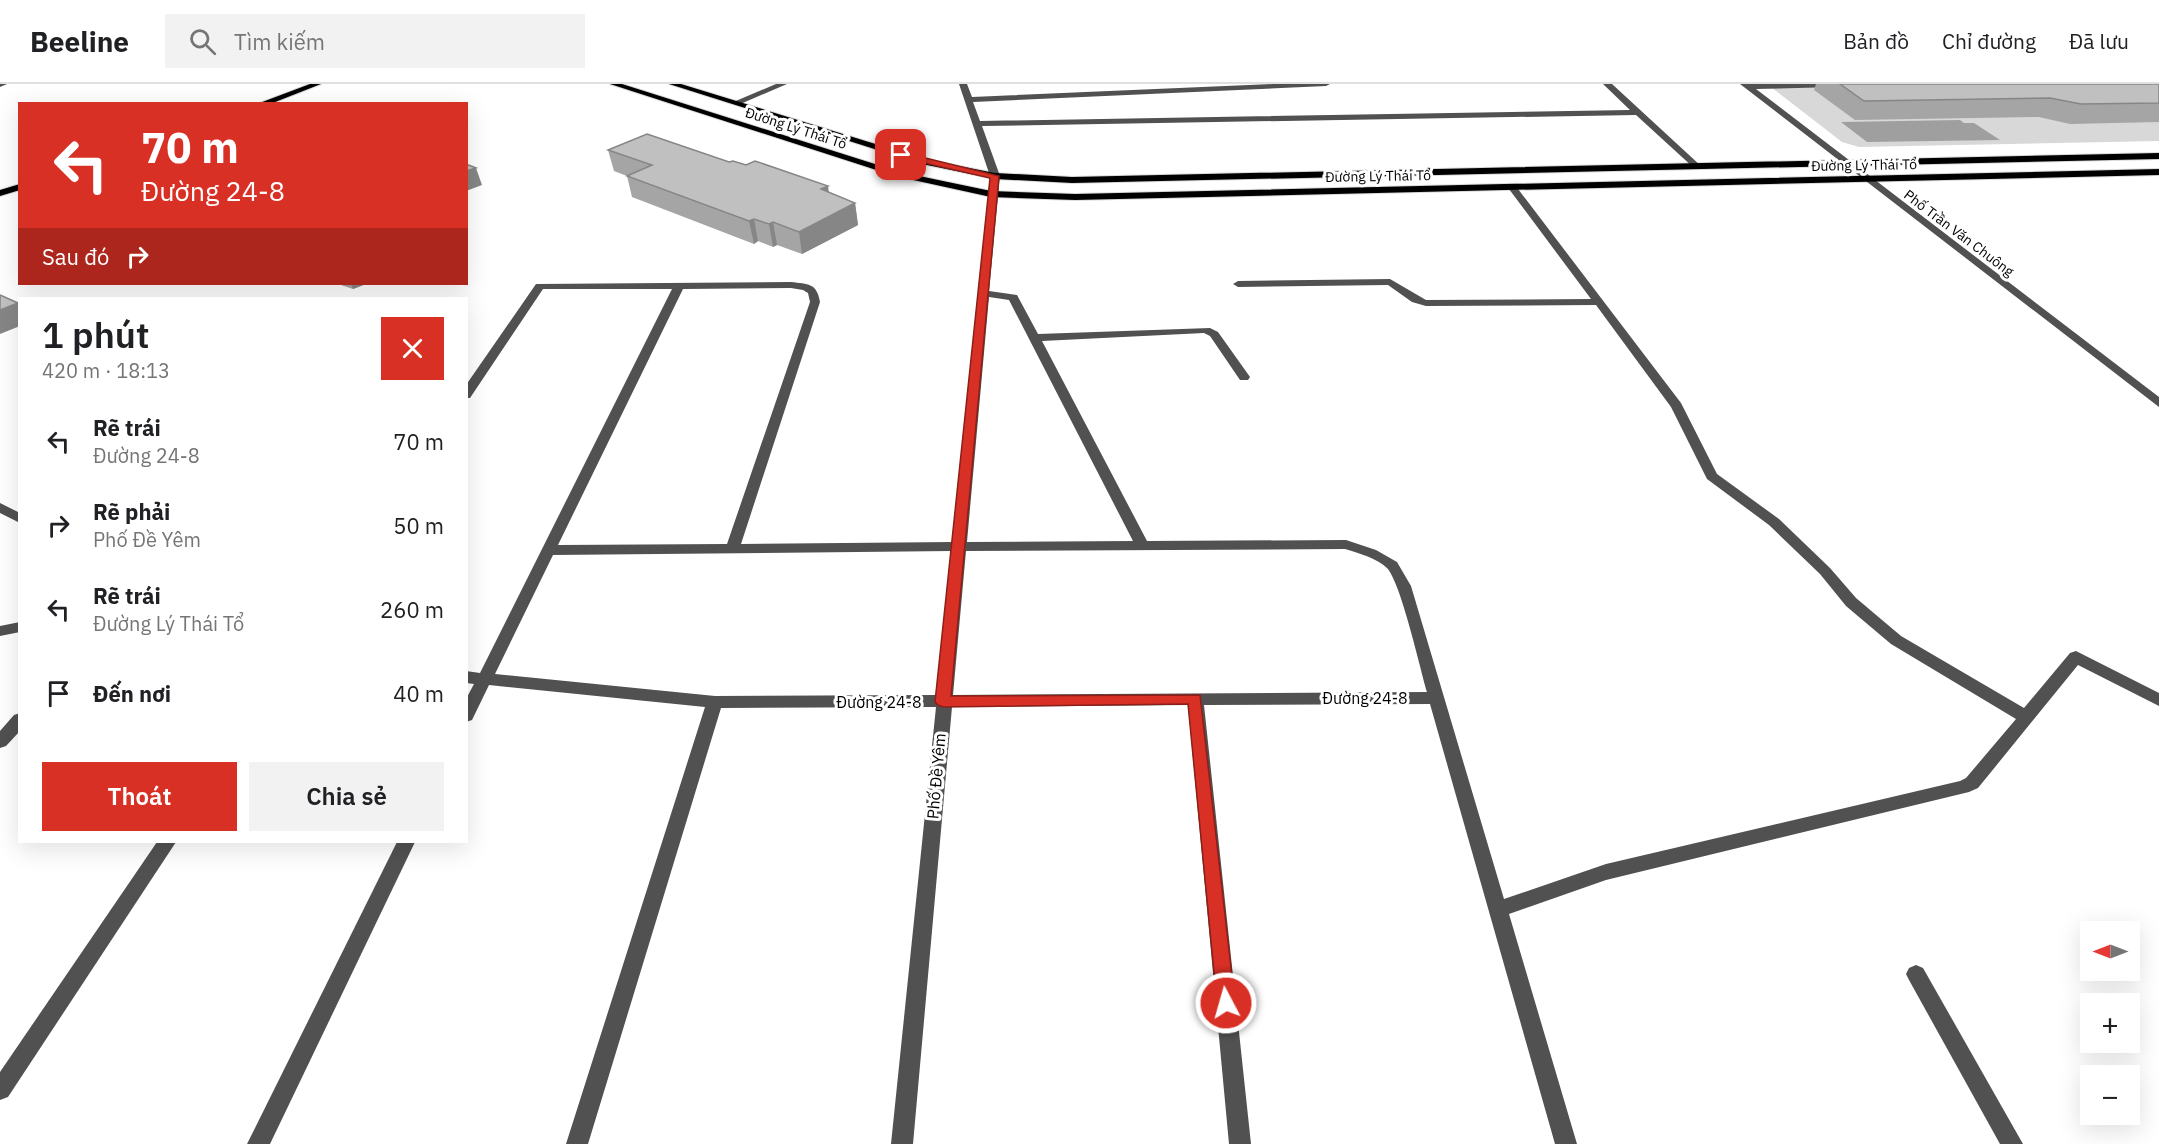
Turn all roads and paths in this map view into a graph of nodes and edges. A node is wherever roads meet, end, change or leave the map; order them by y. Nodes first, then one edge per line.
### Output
1 (317, 84) edge
2 (614, 84) edge
3 (673, 84) edge
4 (783, 84) edge
5 (963, 84) edge
6 (1326, 84) edge
7 (1607, 84) edge
8 (1875, 84) edge
9 (1745, 85) edge
10 (969, 100) junction
11 (267, 102) edge
12 (735, 104) junction
13 (1638, 112) junction
14 (977, 124) junction
15 (2159, 156) edge
16 (1845, 163) junction
17 (1697, 166) junction
18 (2159, 172) edge
19 (995, 176) junction
20 (1865, 178) junction
21 (1512, 187) junction
22 (18, 188) edge
23 (0, 193) edge
24 (991, 194) junction
25 (1238, 284) dead end
26 (679, 286) junction
27 (982, 293) junction
28 (1599, 302) junction
29 (1035, 338) junction
30 (1244, 377) dead end
31 (468, 392) edge
32 (2159, 403) edge
33 (0, 507) edge
34 (18, 518) edge
35 (1143, 546) junction
36 (958, 548) junction
37 (732, 549) junction
38 (548, 550) junction
39 (18, 627) edge
40 (0, 631) edge
41 (468, 677) edge
42 (485, 679) junction
43 (1436, 698) junction
44 (1195, 699) junction
45 (2159, 700) edge
46 (716, 702) junction
47 (943, 702) junction
48 (468, 712) edge
49 (2026, 717) junction
50 (18, 722) edge
51 (0, 742) edge
52 (166, 843) edge
53 (405, 843) edge
54 (1498, 909) junction
55 (1916, 974) dead end
56 (0, 1090) edge
57 (258, 1144) edge
58 (577, 1144) edge
59 (902, 1144) edge
60 (1240, 1144) edge
61 (1566, 1144) edge
62 (2012, 1144) edge

1 - 11 main road
2 - 24 main road, Đường Lý Thái Tổ
3 - 12 main road, Đường Lý Thái Tổ
4 - 12 street
5 - 10 street
6 - 10 street
7 - 13 street
8 - 9 street
9 - 16 street, Phố Trần Văn Chuông
10 - 14 street
12 - 19 main road, Đường Lý Thái Tổ
13 - 14 street
13 - 17 street
14 - 19 street
15 - 16 main road, Đường Lý Thái Tổ
16 - 17 main road, Đường Lý Thái Tổ
16 - 20 street, Phố Trần Văn Chuông
17 - 19 main road, Đường Lý Thái Tổ
18 - 20 main road, Đường Lý Thái Tổ
19 - 24 street, Phố Đề Yêm
20 - 21 main road, Đường Lý Thái Tổ
20 - 32 street, Phố Trần Văn Chuông
21 - 24 main road, Đường Lý Thái Tổ
21 - 28 street
22 - 23 main road
24 - 27 street, Phố Đề Yêm
25 - 28 street
26 - 31 street
26 - 37 street
26 - 38 street
27 - 29 street
27 - 36 street, Phố Đề Yêm
28 - 49 street
29 - 30 street
29 - 35 street
33 - 34 street
35 - 36 street
35 - 43 street
36 - 37 street
36 - 47 street, Phố Đề Yêm
37 - 38 street
38 - 42 street
39 - 40 street
41 - 42 street, Đường 24-8
42 - 46 street, Đường 24-8
42 - 48 street
43 - 44 street, Đường 24-8
43 - 54 street
44 - 47 street, Đường 24-8
44 - 60 street
45 - 49 street
46 - 47 street, Đường 24-8
46 - 58 street
47 - 59 street, Phố Đề Yêm
49 - 54 street
50 - 51 street
52 - 56 street
53 - 57 street
54 - 61 street
55 - 62 street

